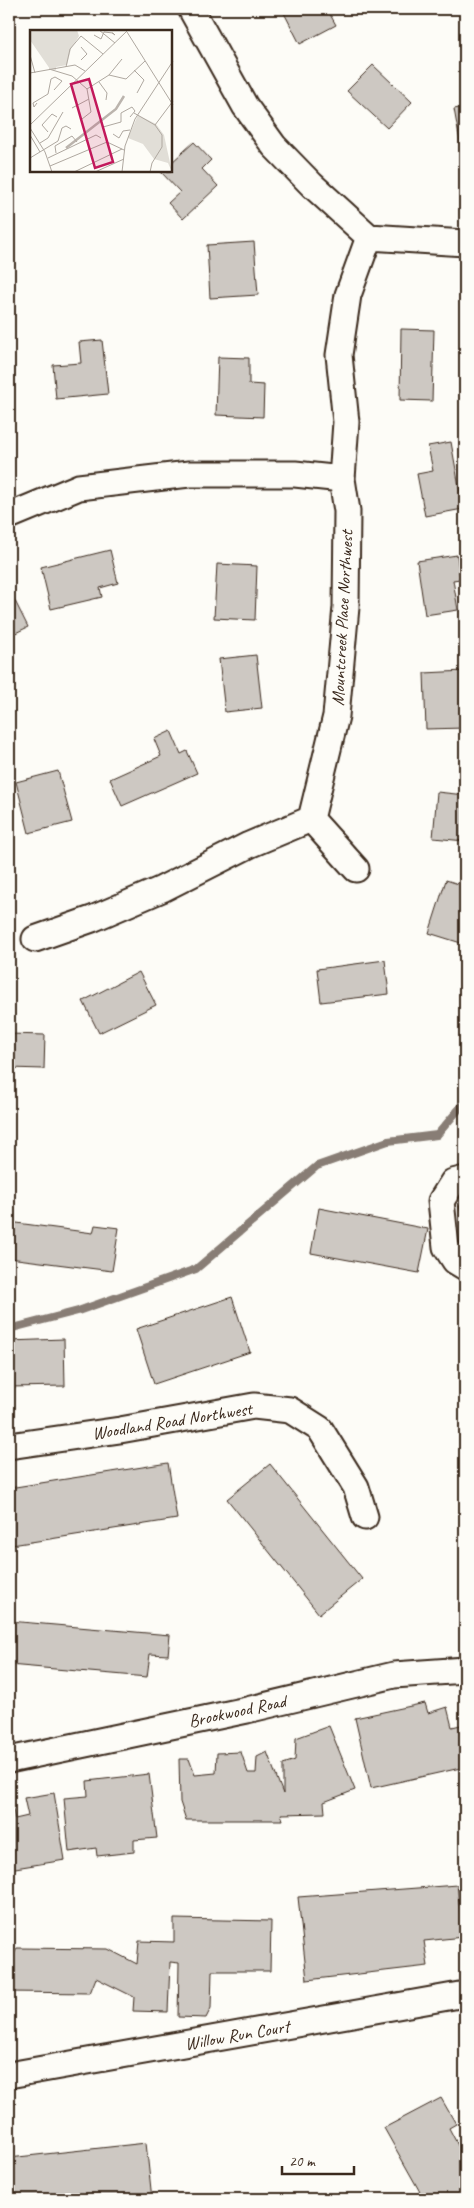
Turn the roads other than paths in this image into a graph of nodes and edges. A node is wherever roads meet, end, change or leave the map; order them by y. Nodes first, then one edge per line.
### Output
1 (191, 9) edge
2 (369, 237) junction
3 (465, 243) edge
4 (342, 480) junction
5 (9, 516) edge
6 (312, 819) junction
7 (356, 869) dead end
8 (35, 939) dead end
9 (465, 1179) edge
10 (465, 1267) edge
11 (9, 1446) edge
12 (365, 1517) dead end
13 (465, 1670) edge
14 (9, 1760) edge
15 (465, 1994) edge
16 (9, 2075) edge

1 - 2 street
2 - 3 street
2 - 4 street, Mountcreek Place Northwest
4 - 5 street
4 - 6 street, Mountcreek Place Northwest
6 - 7 street
6 - 8 street
9 - 10 street
11 - 12 street, Woodland Road Northwest
13 - 14 street, Brookwood Road
15 - 16 street, Willow Run Court

